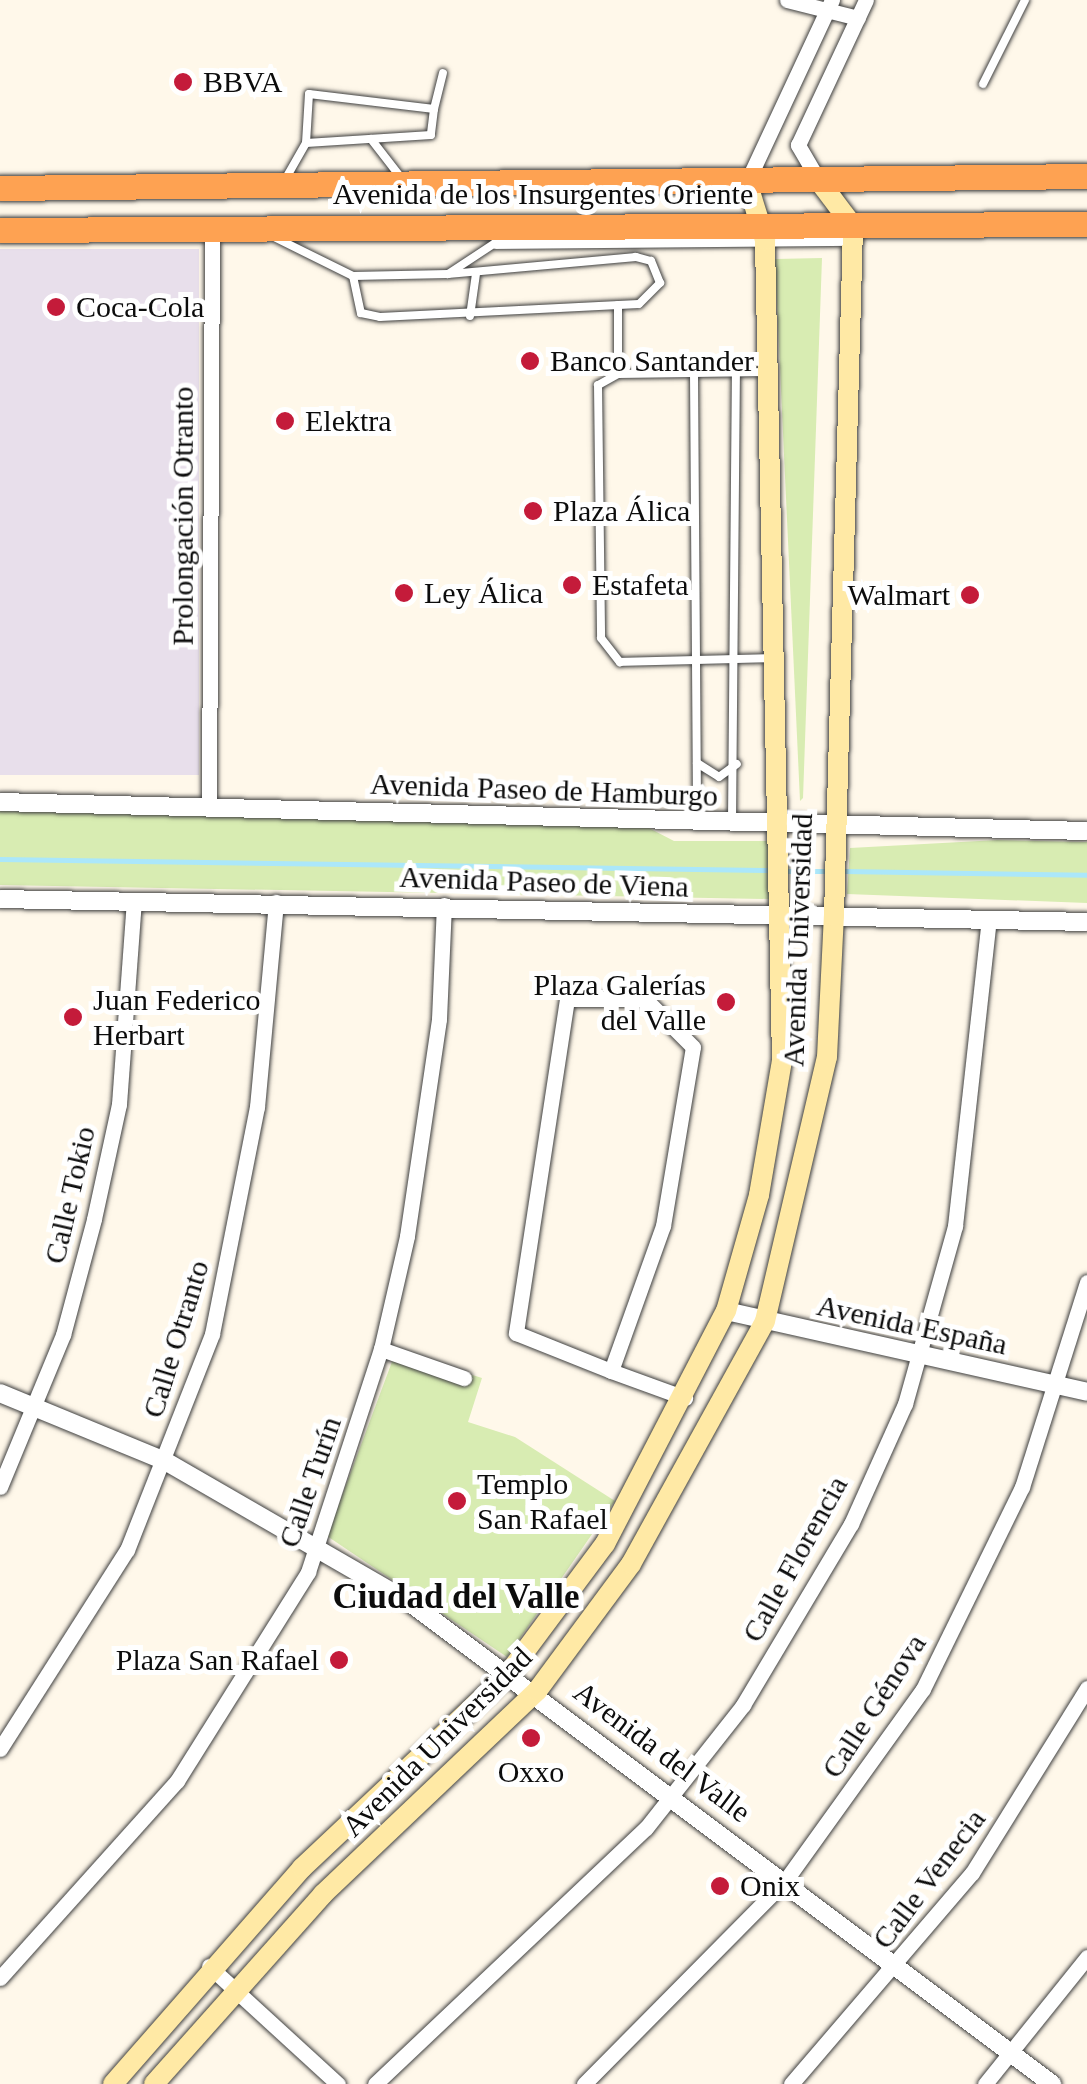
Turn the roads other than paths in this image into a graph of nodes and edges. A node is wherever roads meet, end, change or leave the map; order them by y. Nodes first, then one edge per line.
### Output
1 (787, 0) edge
2 (866, 0) edge
3 (1026, 0) edge
4 (830, 4) edge
5 (858, 18) junction
6 (443, 73) dead end
7 (983, 84) dead end
8 (434, 109) junction
9 (370, 138) junction
10 (306, 143) junction
11 (1087, 176) edge
12 (819, 181) junction
13 (747, 182) junction
14 (283, 184) junction
15 (408, 186) junction
16 (0, 188) edge
17 (1087, 224) edge
18 (212, 226) junction
19 (255, 226) junction
20 (0, 230) edge
21 (853, 233) junction
22 (761, 236) junction
23 (506, 237) junction
24 (448, 274) junction
25 (476, 274) junction
26 (354, 276) junction
27 (618, 305) junction
28 (470, 316) junction
29 (736, 372) junction
30 (766, 372) junction
31 (694, 373) junction
32 (618, 374) junction
33 (697, 658) junction
34 (738, 658) junction
35 (777, 658) junction
36 (738, 760) junction
37 (696, 762) junction
38 (0, 802) edge
39 (209, 806) junction
40 (697, 824) junction
41 (732, 824) junction
42 (781, 826) junction
43 (833, 826) junction
44 (1087, 831) edge
45 (0, 899) edge
46 (134, 902) junction
47 (276, 902) junction
48 (444, 905) junction
49 (834, 916) junction
50 (780, 917) junction
51 (989, 920) junction
52 (1087, 922) edge
53 (1087, 1282) edge
54 (726, 1311) junction
55 (765, 1321) junction
56 (381, 1350) junction
57 (918, 1355) junction
58 (611, 1371) junction
59 (464, 1378) dead end
60 (1061, 1386) junction
61 (1087, 1392) edge
62 (0, 1393) edge
63 (685, 1398) junction
64 (38, 1406) junction
65 (165, 1462) junction
66 (0, 1487) edge
67 (319, 1544) junction
68 (508, 1674) junction
69 (1087, 1688) edge
70 (537, 1692) junction
71 (0, 1748) edge
72 (672, 1795) junction
73 (785, 1881) junction
74 (1087, 1956) edge
75 (209, 1966) junction
76 (898, 1966) junction
77 (0, 1978) edge
78 (232, 1988) junction
79 (1012, 2053) junction
80 (113, 2084) edge
81 (154, 2084) edge
82 (338, 2084) edge
83 (375, 2084) edge
84 (584, 2084) edge
85 (791, 2084) edge
86 (984, 2084) edge
87 (1052, 2084) edge

1 - 4 street
2 - 5 street
3 - 7 lane
4 - 5 street
4 - 13 street
5 - 12 street
6 - 8 lane
8 - 9 lane
8 - 10 lane
9 - 10 lane
9 - 15 lane
10 - 14 lane
11 - 12 highway, Avenida de los Insurgentes Oriente
12 - 13 highway, Avenida de los Insurgentes Oriente
12 - 21 main road
13 - 15 highway, Avenida de los Insurgentes Oriente
13 - 22 main road, Avenida Universidad
14 - 15 highway, Avenida de los Insurgentes Oriente
14 - 16 highway, Avenida de los Insurgentes Oriente
17 - 21 highway, Avenida de los Insurgentes Oriente
18 - 19 highway, Avenida de los Insurgentes Oriente
18 - 20 highway, Avenida de los Insurgentes Oriente
18 - 39 street, Prolongación Otranto
19 - 23 highway, Avenida de los Insurgentes Oriente
19 - 26 lane
21 - 22 highway, Avenida de los Insurgentes Oriente
21 - 43 main road, Avenida Universidad
22 - 23 highway, Avenida de los Insurgentes Oriente
22 - 30 main road, Avenida Universidad
23 - 24 lane
24 - 25 lane
24 - 26 lane
25 - 27 lane
25 - 28 lane
26 - 28 lane
27 - 28 lane
27 - 32 lane
29 - 30 lane
29 - 31 lane
29 - 34 lane
30 - 35 main road, Avenida Universidad
31 - 32 lane
31 - 33 lane
32 - 33 lane
33 - 34 lane
33 - 37 lane
34 - 35 lane
34 - 36 lane
35 - 42 main road, Avenida Universidad
36 - 37 lane
36 - 41 lane
37 - 40 lane
38 - 39 street, Avenida Paseo de Hamburgo
39 - 40 street, Avenida Paseo de Hamburgo
40 - 41 street, Avenida Paseo de Hamburgo
41 - 42 street, Avenida Paseo de Hamburgo
42 - 43 street, Avenida Paseo de Hamburgo
42 - 50 main road, Avenida Universidad
43 - 44 street, Avenida Paseo de Hamburgo
43 - 49 main road, Avenida Universidad
45 - 46 street, Avenida Paseo de Viena
46 - 47 street, Avenida Paseo de Viena
46 - 64 street, Calle Tokio
47 - 48 street, Avenida Paseo de Viena
47 - 65 street, Calle Otranto
48 - 50 street, Avenida Paseo de Viena
48 - 56 street, Calle Turín
49 - 50 street, Avenida Paseo de Viena
49 - 51 street, Avenida Paseo de Viena
49 - 55 main road, Avenida Universidad
50 - 54 main road, Avenida Universidad
51 - 52 street, Avenida Paseo de Viena
51 - 57 street, Calle Florencia
53 - 60 street, Calle Génova
54 - 55 street, Avenida España
54 - 63 main road, Avenida Universidad
55 - 57 street, Avenida España
55 - 70 main road, Avenida Universidad
56 - 59 street
56 - 67 street, Calle Turín
57 - 60 street, Avenida España
57 - 72 street, Calle Florencia
58 - 58 street
58 - 63 street
60 - 61 street, Avenida España
60 - 73 street, Calle Génova
62 - 64 street, Avenida del Valle
63 - 68 main road, Avenida Universidad
64 - 65 street, Avenida del Valle
64 - 66 street, Calle Tokio
65 - 67 street, Avenida del Valle
65 - 71 street, Calle Otranto
67 - 68 street, Avenida del Valle
67 - 77 street, Calle Turín
68 - 70 street, Avenida del Valle
68 - 75 main road, Avenida Universidad
69 - 76 street, Calle Venecia
70 - 72 street, Avenida del Valle
70 - 78 main road, Avenida Universidad
72 - 73 street, Avenida del Valle
72 - 83 street, Calle Florencia
73 - 76 street, Avenida del Valle
73 - 84 street, Calle Génova
74 - 79 street
75 - 78 street
75 - 80 main road, Avenida Universidad
76 - 79 street, Avenida del Valle
76 - 85 street, Calle Venecia
78 - 81 main road, Avenida Universidad
78 - 82 street
79 - 86 street
79 - 87 street, Avenida del Valle

